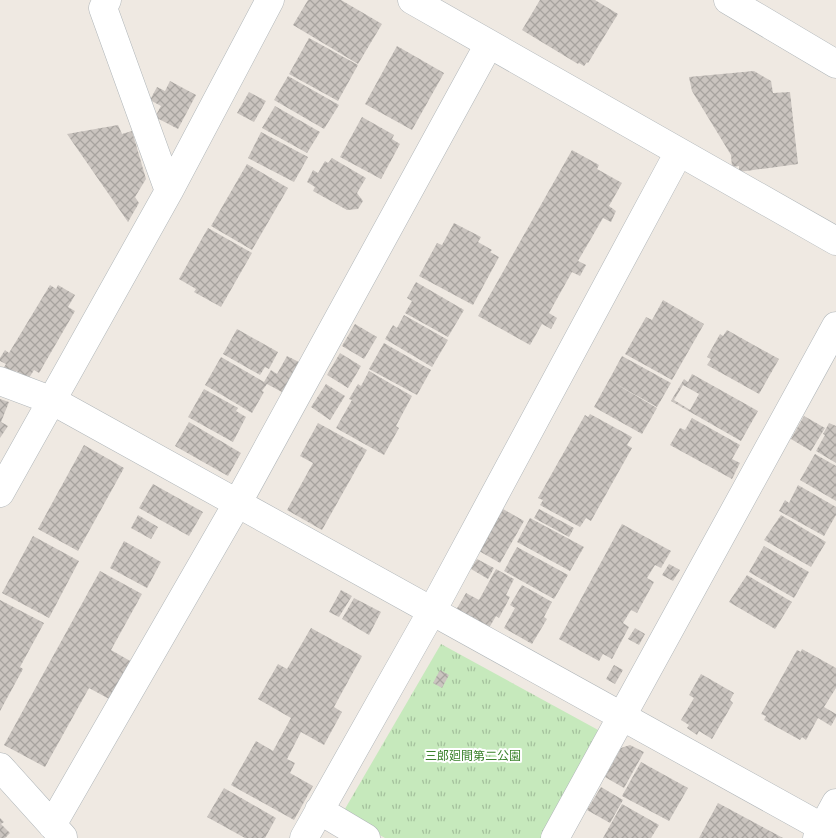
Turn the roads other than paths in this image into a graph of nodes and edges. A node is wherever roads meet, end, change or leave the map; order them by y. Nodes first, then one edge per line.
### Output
1 (270, 0) edge
2 (412, 0) edge
3 (728, 0) edge
4 (105, 4) edge
5 (489, 44) junction
6 (836, 64) edge
7 (679, 152) junction
8 (169, 191) junction
9 (836, 241) edge
10 (836, 326) edge
11 (0, 381) edge
12 (53, 401) junction
13 (0, 493) edge
14 (237, 504) junction
15 (432, 611) junction
16 (622, 717) junction
17 (0, 768) edge
18 (836, 803) edge
19 (319, 810) junction
20 (58, 832) edge
21 (825, 834) edge
22 (304, 838) edge
23 (366, 838) edge
24 (555, 838) edge

1 - 8 street
2 - 5 street
3 - 6 street
4 - 8 street
5 - 7 street
5 - 14 street
7 - 9 street
7 - 15 street
8 - 12 street
10 - 16 street
11 - 12 street
12 - 13 street
12 - 14 street
14 - 15 street
14 - 20 street
15 - 16 street
15 - 19 street
16 - 21 street
16 - 24 street
17 - 20 street
18 - 21 street
19 - 22 street
19 - 23 street

